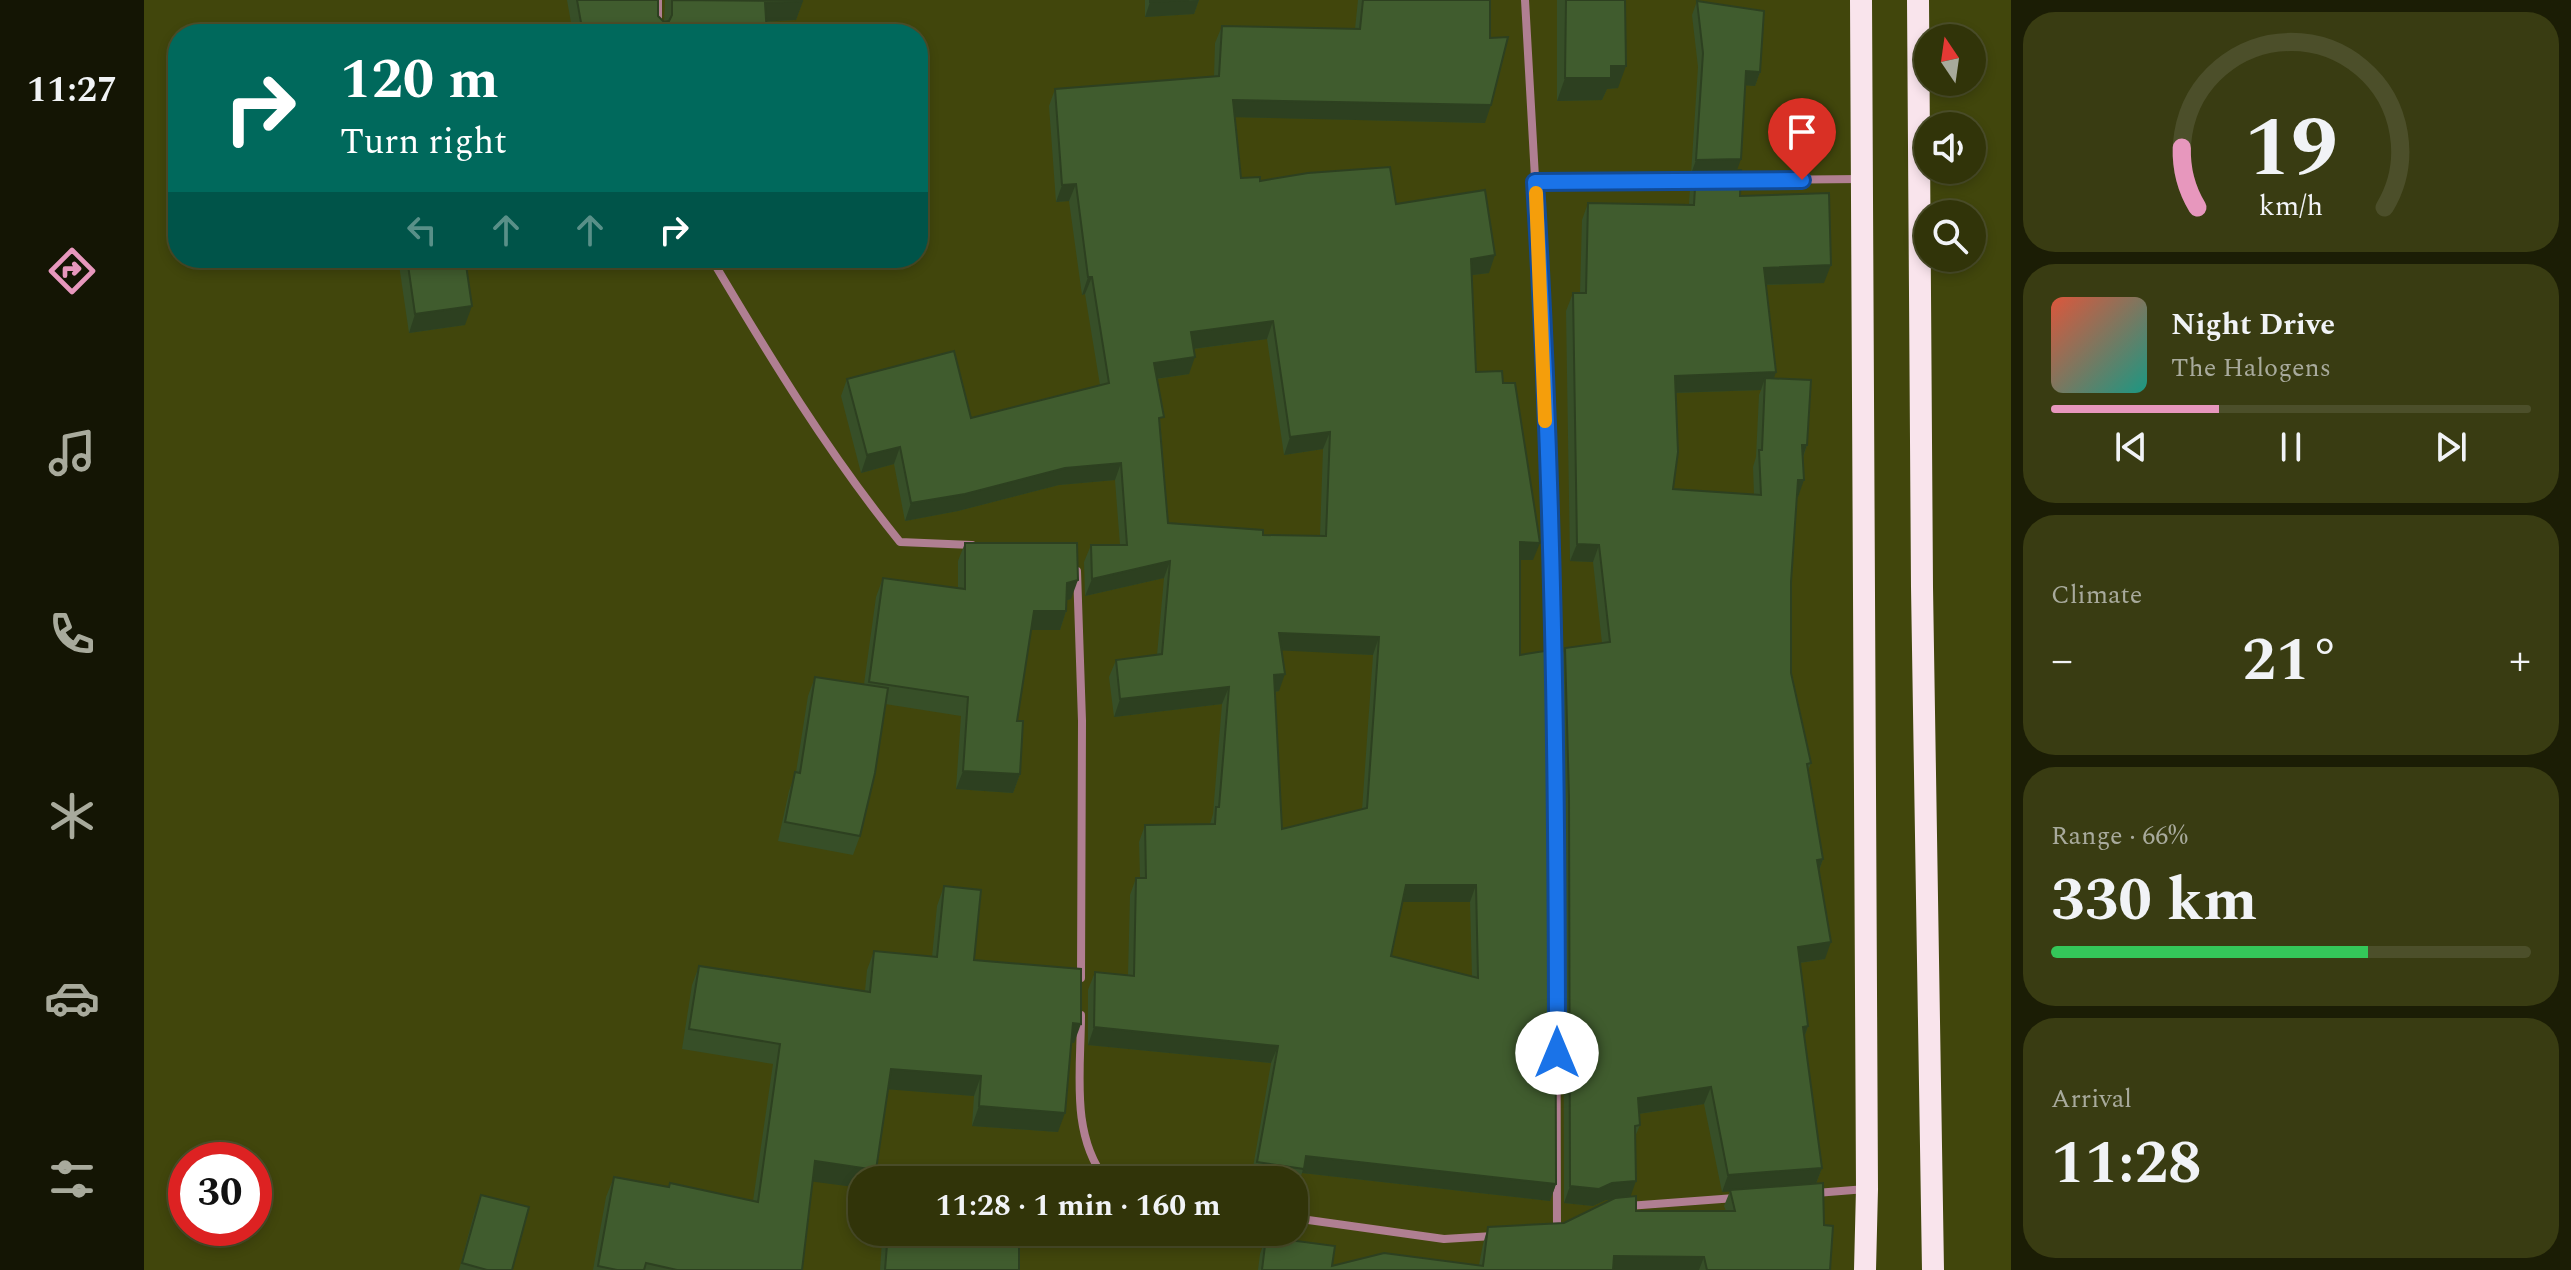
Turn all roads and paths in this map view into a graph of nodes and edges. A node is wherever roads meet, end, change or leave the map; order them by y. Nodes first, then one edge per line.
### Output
1 (658, 0) edge
2 (1525, 0) edge
3 (1861, 0) edge
4 (1918, 0) edge
5 (658, 24) edge
6 (1862, 179) junction
7 (1706, 181) edge
8 (1722, 181) edge
9 (1535, 182) junction
10 (717, 268) edge
11 (988, 546) edge
12 (1077, 566) edge
13 (1081, 985) edge
14 (1081, 1000) edge
15 (1095, 1166) edge
16 (1867, 1189) junction
17 (1806, 1193) edge
18 (1745, 1198) edge
19 (1622, 1206) edge
20 (1308, 1220) edge
21 (1570, 1226) edge
22 (1557, 1232) junction
23 (1543, 1233) edge
24 (1500, 1235) edge
25 (1865, 1270) edge
26 (1933, 1270) edge

1 - 5 street
2 - 9 street
3 - 6 highway
4 - 26 highway
6 - 8 street
6 - 16 highway
7 - 9 street
9 - 22 street
10 - 11 street
12 - 13 street
14 - 15 street
16 - 17 street
16 - 25 highway
18 - 19 street
20 - 24 street
21 - 22 street
22 - 23 street

